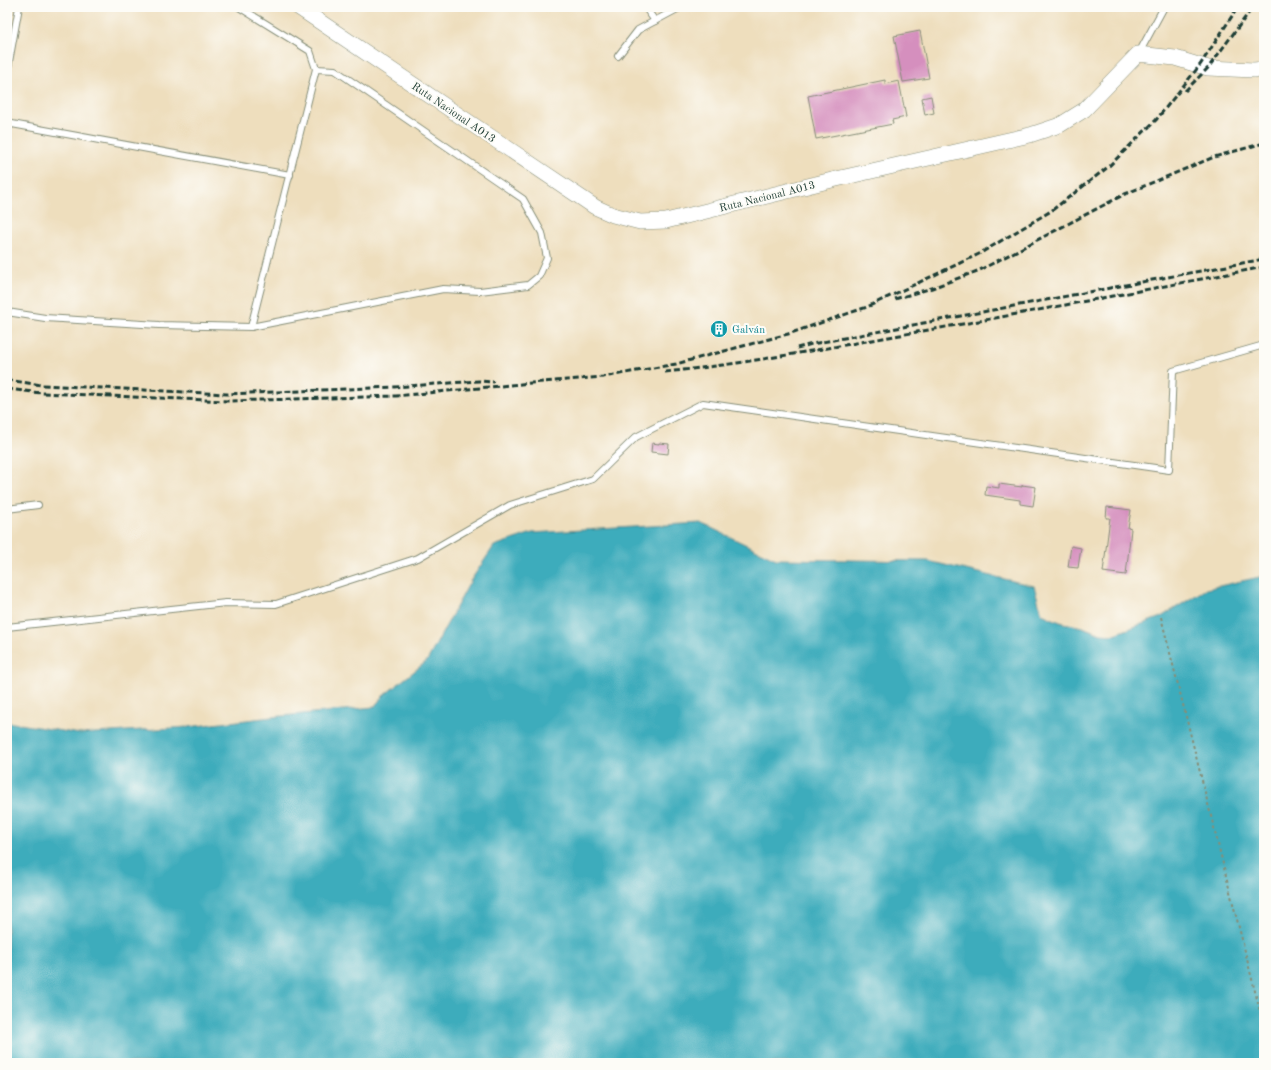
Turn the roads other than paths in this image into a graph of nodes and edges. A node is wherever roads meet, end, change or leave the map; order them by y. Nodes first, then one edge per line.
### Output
1 (19, 7) edge
2 (239, 7) edge
3 (298, 7) edge
4 (644, 7) edge
5 (681, 7) edge
6 (1164, 7) edge
7 (655, 21) junction
8 (1138, 54) junction
9 (618, 56) dead end
10 (316, 69) junction
11 (1264, 69) edge
12 (7, 73) edge
13 (7, 127) edge
14 (290, 175) junction
15 (7, 312) edge
16 (251, 326) junction
17 (1264, 345) edge
18 (38, 505) dead end
19 (7, 509) edge
20 (7, 627) edge

1 - 12 lane
2 - 10 lane
3 - 8 street, Ruta Nacional A013
4 - 7 lane
5 - 7 lane
6 - 8 lane
7 - 9 lane
8 - 11 street
10 - 14 lane
10 - 16 lane
13 - 14 lane
14 - 16 lane
15 - 16 lane
17 - 20 lane
18 - 19 lane

